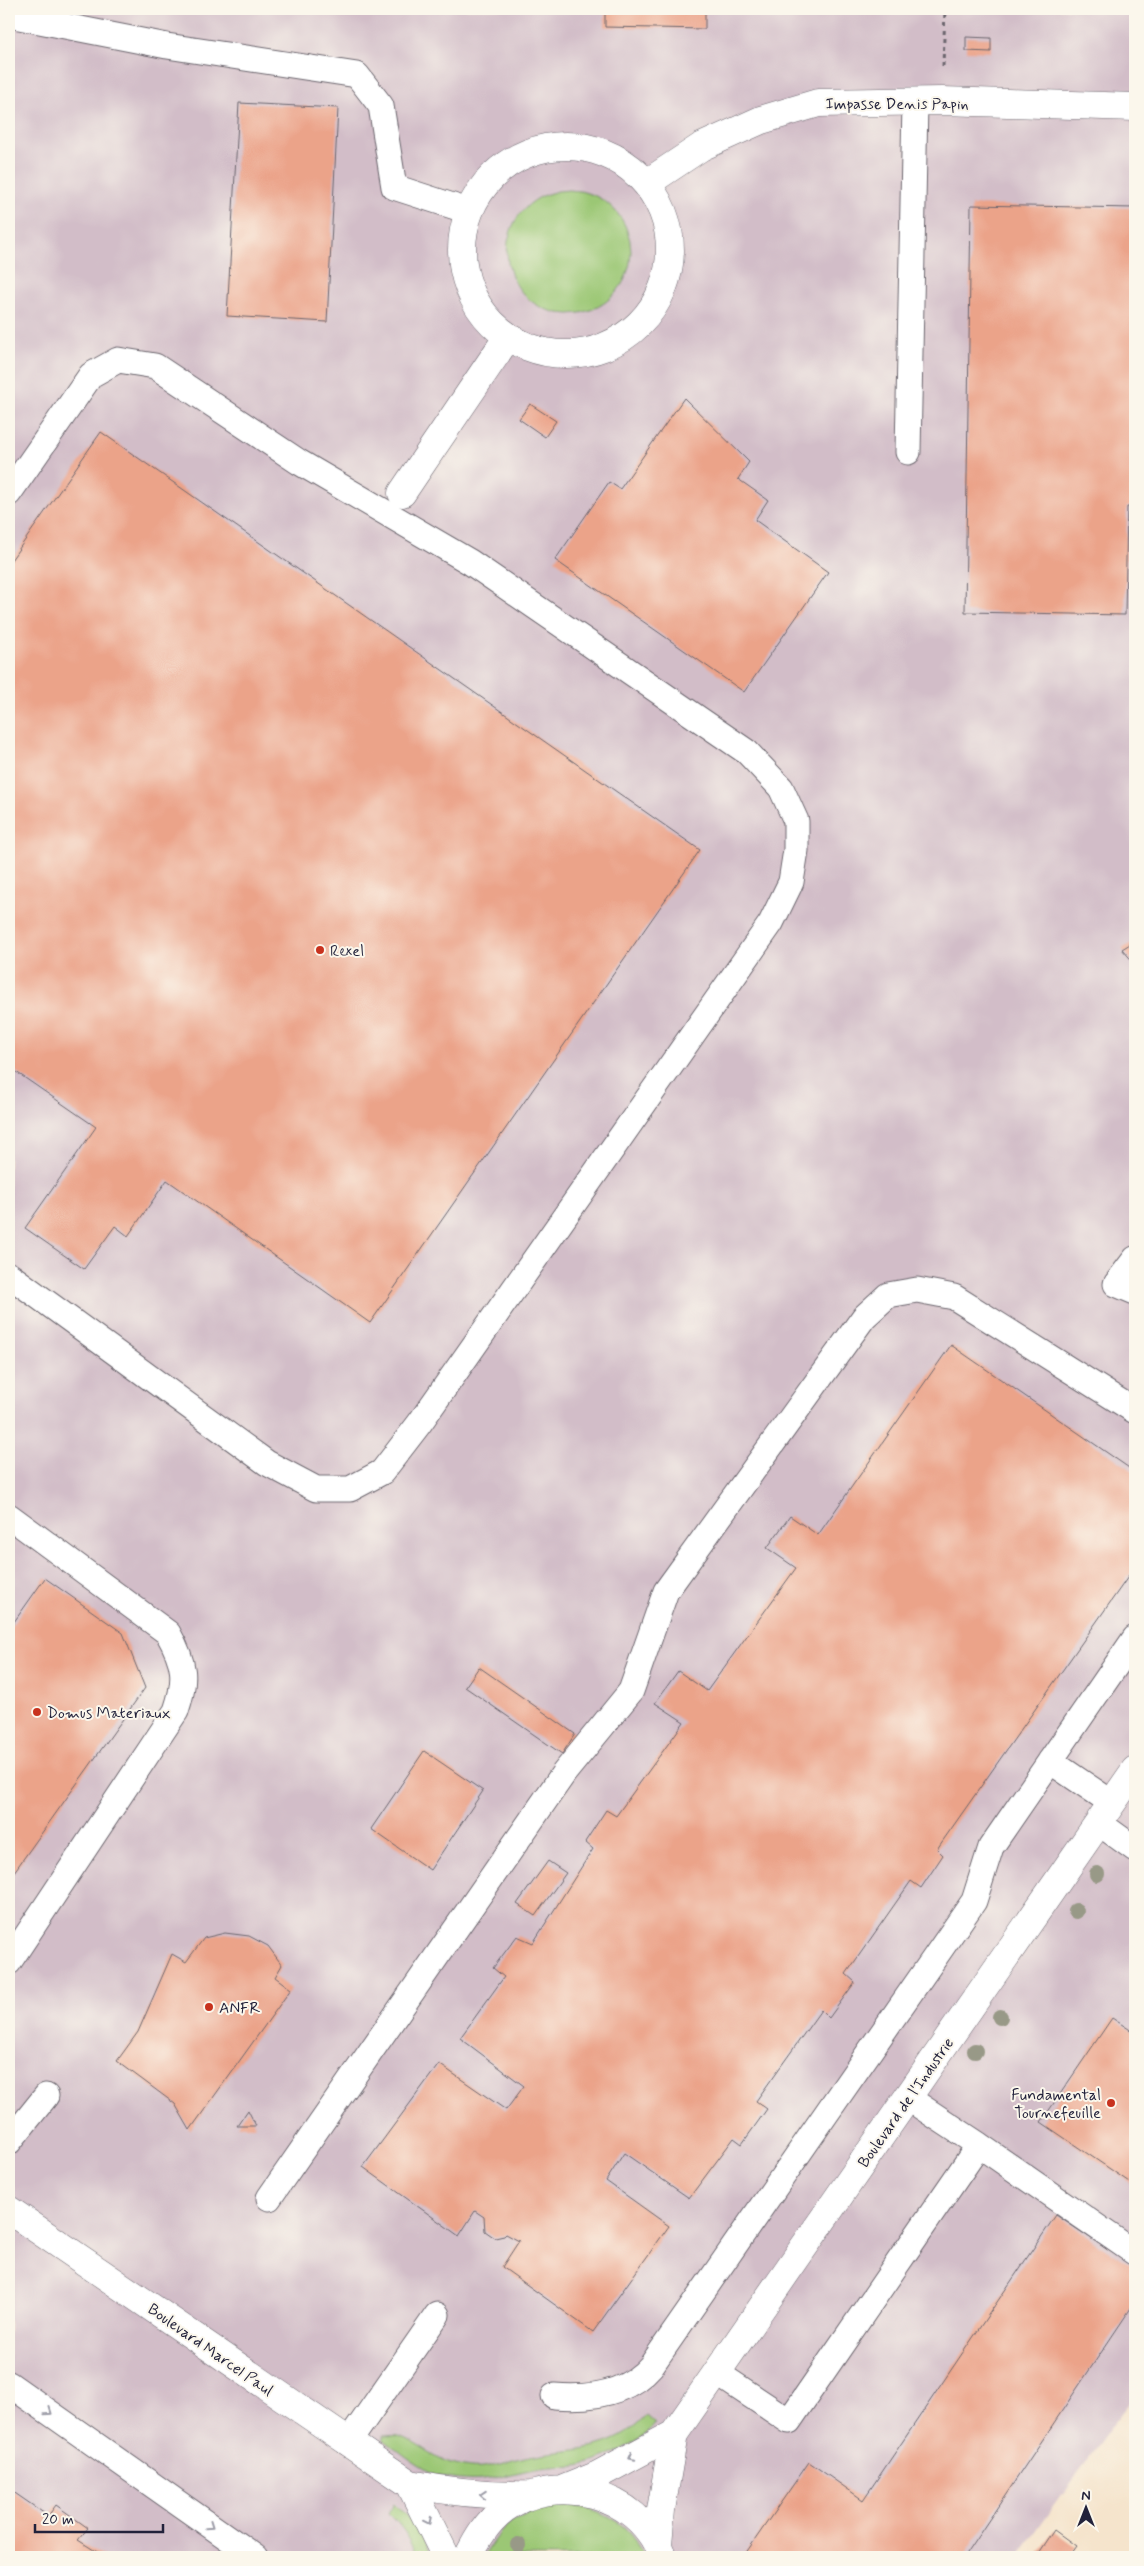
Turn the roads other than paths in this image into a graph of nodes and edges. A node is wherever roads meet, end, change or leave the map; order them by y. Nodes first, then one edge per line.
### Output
1 (9, 15) edge
2 (915, 103) junction
3 (1135, 107) edge
4 (647, 183) junction
5 (468, 212) junction
6 (507, 338) junction
7 (908, 452) dead end
8 (9, 493) edge
9 (395, 503) junction
10 (1135, 1259) edge
11 (9, 1275) edge
12 (1135, 1292) edge
13 (1135, 1411) edge
14 (9, 1516) edge
15 (1135, 1638) edge
16 (1050, 1761) junction
17 (1135, 1770) edge
18 (1106, 1813) junction
19 (1135, 1849) edge
20 (9, 1962) edge
21 (46, 2096) dead end
22 (908, 2098) junction
23 (9, 2142) edge
24 (979, 2145) junction
25 (268, 2198) dead end
26 (10, 2209) edge
27 (1135, 2253) edge
28 (437, 2315) dead end
29 (717, 2373) junction
30 (9, 2384) edge
31 (554, 2396) dead end
32 (674, 2434) junction
33 (348, 2442) junction
34 (410, 2484) junction
35 (564, 2489) junction
36 (532, 2495) junction
37 (661, 2551) edge
38 (254, 2557) edge
39 (446, 2557) edge
40 (468, 2557) edge

1 - 5 lane
2 - 3 street, Impasse Denis Papin
2 - 4 street, Impasse Denis Papin
2 - 7 lane
4 - 5 street
4 - 6 street
5 - 6 street
6 - 9 street
8 - 9 lane
9 - 11 lane
10 - 12 lane
13 - 25 lane
14 - 20 lane
15 - 16 lane
16 - 18 lane
16 - 31 lane
17 - 18 street, Boulevard de l'Industrie
18 - 19 lane
18 - 22 street, Boulevard de l'Industrie
21 - 23 lane
22 - 24 lane
22 - 29 street, Boulevard de l'Industrie
24 - 27 lane
24 - 29 lane
26 - 33 street, Boulevard Marcel Paul
28 - 33 lane
29 - 32 street, Boulevard de l'Industrie
30 -> 38 lane
32 -> 35 street, Boulevard de l'Industrie
32 - 37 street, Boulevard de l'Industrie
33 - 34 street, Boulevard Marcel Paul
36 -> 34 street, Boulevard Marcel Paul
34 -> 39 street, Boulevard Marcel Paul
35 - 36 street
35 - 37 street
36 - 40 street

